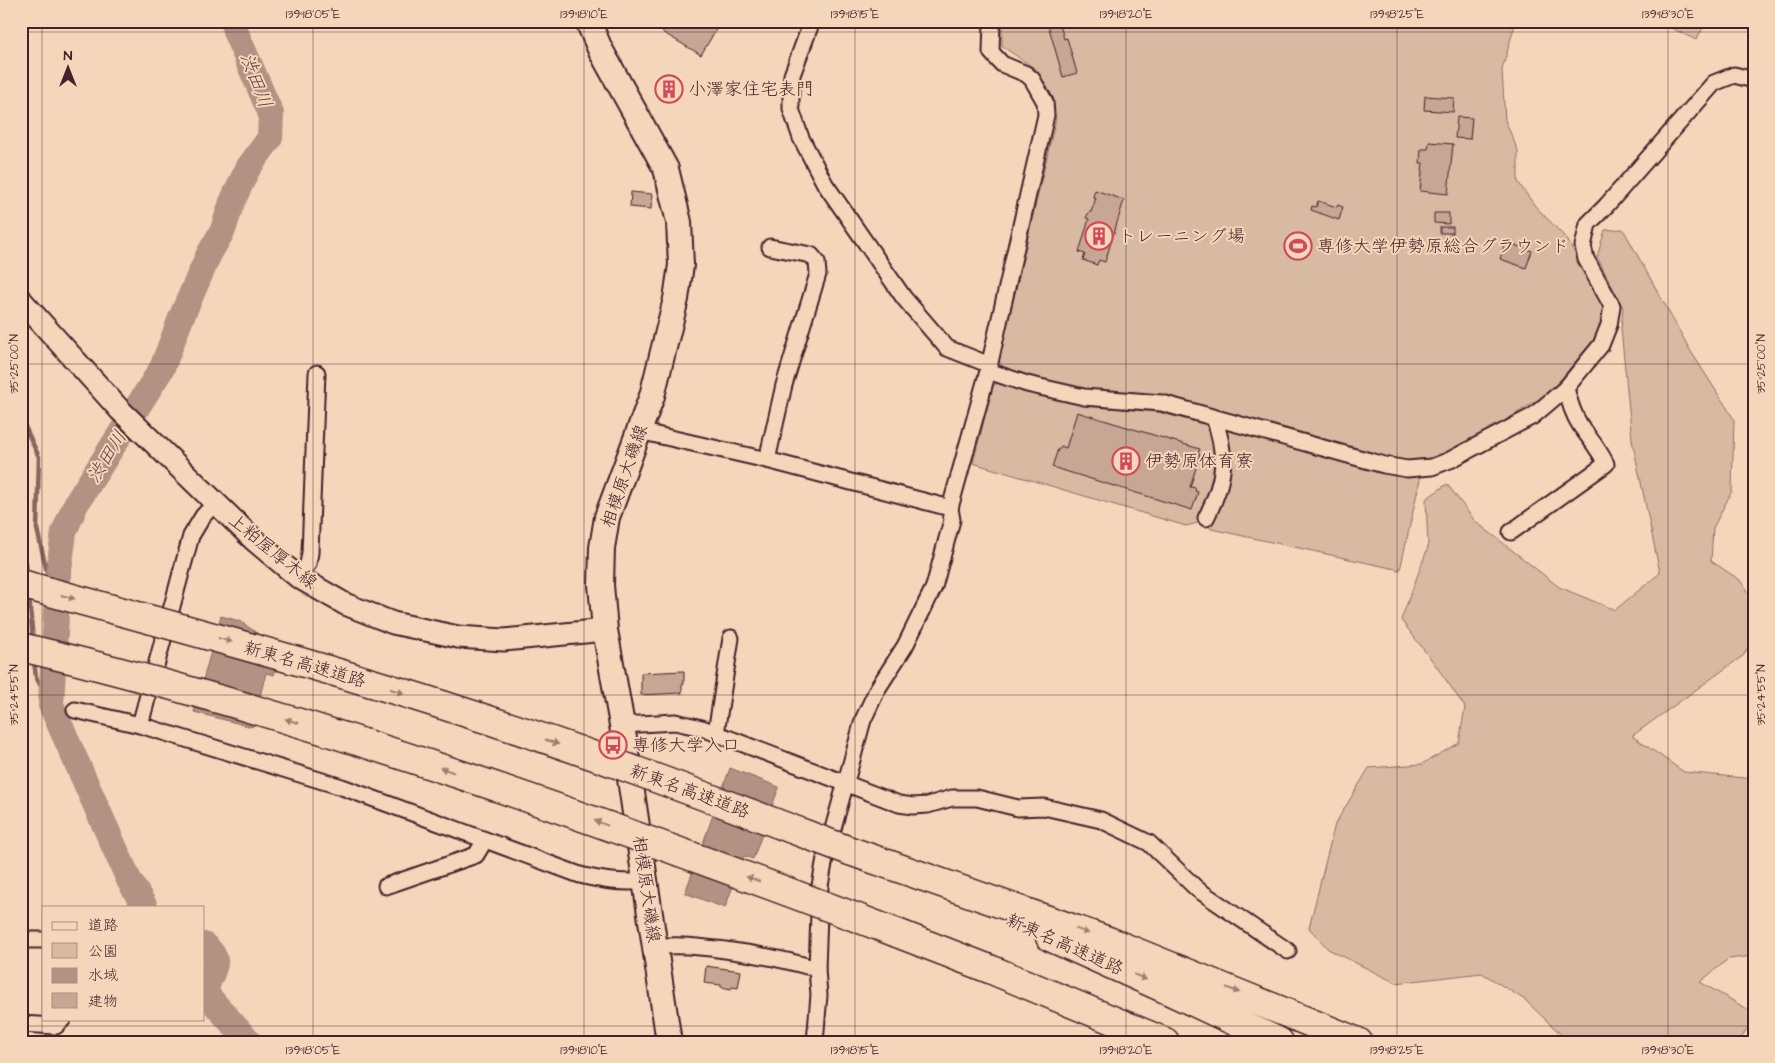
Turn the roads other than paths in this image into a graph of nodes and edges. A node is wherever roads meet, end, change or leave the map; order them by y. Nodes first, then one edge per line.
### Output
1 (588, 21) edge
2 (812, 21) edge
3 (992, 21) edge
4 (1754, 80) edge
5 (770, 246) dead end
6 (21, 300) edge
7 (989, 368) junction
8 (317, 373) dead end
9 (1566, 388) junction
10 (1214, 418) junction
11 (639, 431) junction
12 (767, 460) junction
13 (215, 503) junction
14 (950, 508) junction
15 (1206, 518) dead end
16 (1511, 532) dead end
17 (298, 577) junction
18 (21, 584) edge
19 (606, 630) junction
20 (734, 646) dead end
21 (21, 647) edge
22 (75, 710) dead end
23 (140, 725) junction
24 (622, 725) junction
25 (716, 733) junction
26 (846, 783) junction
27 (485, 840) junction
28 (919, 878) junction
29 (646, 881) junction
30 (386, 886) dead end
31 (896, 936) junction
32 (21, 940) edge
33 (42, 940) edge
34 (655, 947) junction
35 (1288, 951) dead end
36 (817, 969) junction
37 (62, 1020) edge
38 (21, 1024) edge
39 (669, 1042) edge
40 (815, 1042) edge
41 (1124, 1042) edge
42 (1166, 1042) edge
43 (1278, 1042) edge
44 (1358, 1042) edge

1 - 11 main road, 相模原大磯線
2 - 7 street
3 - 7 street
4 - 9 street
5 - 12 street
6 - 13 main road, 上粕屋厚木線
7 - 10 street
7 - 14 street
8 - 17 street
9 - 10 street
9 - 16 street
10 - 15 street
11 - 12 street
11 - 19 main road, 相模原大磯線
12 - 14 street
13 - 17 main road, 上粕屋厚木線
13 - 23 street
14 - 26 street
17 - 19 main road, 上粕屋厚木線
18 -> 28 highway, 新東名高速道路, bridge
19 - 24 main road, 相模原大磯線
20 - 25 street
31 -> 21 highway, bridge
22 - 23 street
23 - 27 street
24 - 25 street
24 - 29 main road, 相模原大磯線
25 - 26 street
26 - 35 street
26 - 36 street
27 - 29 street
27 - 30 street
28 -> 43 highway, 新東名高速道路
28 -> 44 highway
29 - 34 main road, 相模原大磯線
31 - 41 highway
31 - 42 highway
32 - 33 street
34 - 36 street
34 - 39 main road, 相模原大磯線
36 - 40 street
37 - 38 street

